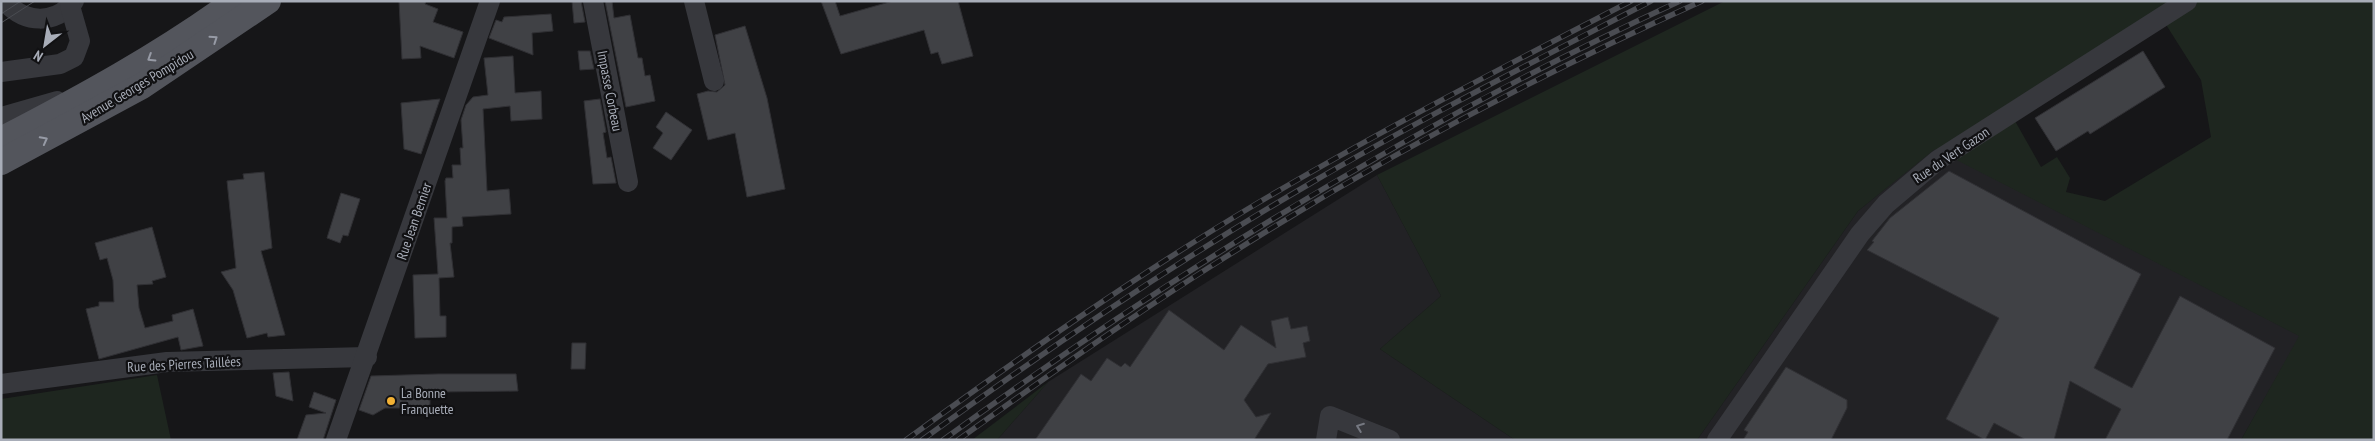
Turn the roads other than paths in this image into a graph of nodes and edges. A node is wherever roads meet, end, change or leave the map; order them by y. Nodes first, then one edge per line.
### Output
1 (6, 1) edge
2 (234, 1) edge
3 (268, 1) edge
4 (490, 1) edge
5 (593, 1) edge
6 (694, 1) edge
7 (2187, 1) edge
8 (73, 3) edge
9 (49, 18) junction
10 (42, 66) junction
11 (1, 72) edge
12 (113, 80) junction
13 (714, 81) dead end
14 (1, 117) edge
15 (1, 140) edge
16 (1, 162) edge
17 (628, 182) dead end
18 (367, 357) junction
19 (1, 384) edge
20 (336, 440) edge
21 (1326, 440) edge
22 (1390, 440) edge
23 (1717, 440) edge

1 - 9 street
2 -> 12 main road, Avenue Georges Pompidou
16 -> 3 main road, Avenue Georges Pompidou
4 - 18 street, Rue Jean Bernier
5 - 17 street, Impasse Corbeau
6 - 13 street
7 - 23 street, Rue du Vert Gazon
8 - 9 street
8 - 10 street
9 - 10 street
10 - 11 street
12 - 14 street
12 - 15 main road, Avenue Georges Pompidou
18 - 19 street, Rue des Pierres Taillées
18 - 20 street, Rue Jean Bernier
22 -> 21 street

